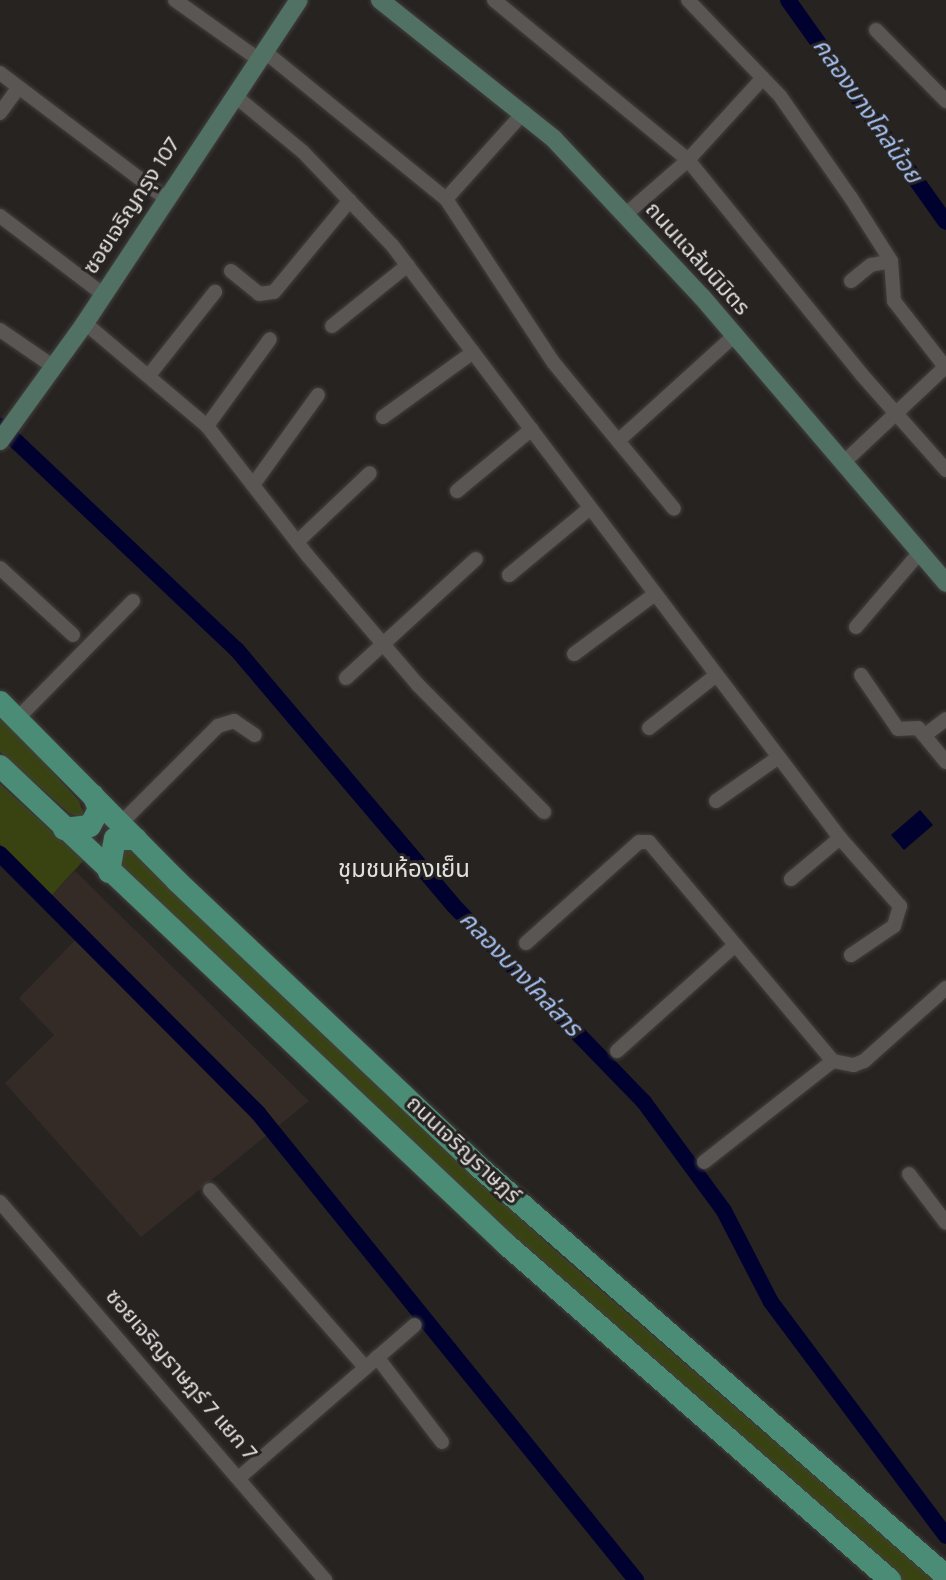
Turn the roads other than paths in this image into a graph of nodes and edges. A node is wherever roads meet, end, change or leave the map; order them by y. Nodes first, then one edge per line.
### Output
1 (175, 0) edge
2 (299, 0) edge
3 (380, 0) edge
4 (494, 0) edge
5 (688, 0) edge
6 (876, 30) dead end
7 (261, 55) junction
8 (0, 73) edge
9 (763, 78) junction
10 (18, 88) junction
11 (234, 95) junction
12 (946, 101) edge
13 (524, 112) junction
14 (0, 113) edge
15 (688, 160) junction
16 (164, 197) junction
17 (446, 199) junction
18 (350, 200) junction
19 (625, 215) junction
20 (0, 216) edge
21 (891, 261) junction
22 (408, 265) junction
23 (231, 271) dead end
24 (851, 281) dead end
25 (215, 292) dead end
26 (104, 295) junction
27 (85, 323) junction
28 (332, 326) dead end
29 (0, 330) edge
30 (735, 335) junction
31 (270, 339) dead end
32 (473, 352) junction
33 (54, 367) junction
34 (946, 368) edge
35 (150, 374) junction
36 (318, 395) dead end
37 (896, 414) junction
38 (383, 417) dead end
39 (207, 426) junction
40 (532, 429) junction
41 (6, 434) edge
42 (618, 441) junction
43 (844, 462) junction
44 (946, 470) edge
45 (370, 473) dead end
46 (253, 485) junction
47 (457, 491) dead end
48 (590, 508) junction
49 (674, 509) dead end
50 (297, 542) junction
51 (920, 552) junction
52 (476, 559) dead end
53 (0, 568) edge
54 (509, 575) dead end
55 (946, 583) edge
56 (655, 594) junction
57 (133, 601) dead end
58 (856, 627) dead end
59 (73, 635) dead end
60 (383, 642) junction
61 (574, 654) dead end
62 (861, 675) dead end
63 (715, 676) junction
64 (346, 678) dead end
65 (0, 702) edge
66 (946, 719) edge
67 (16, 720) junction
68 (649, 728) dead end
69 (255, 735) dead end
70 (925, 735) junction
71 (776, 759) junction
72 (946, 762) edge
73 (0, 766) edge
74 (93, 795) junction
75 (716, 801) dead end
76 (544, 812) dead end
77 (64, 829) junction
78 (128, 832) junction
79 (840, 838) junction
80 (109, 872) junction
81 (791, 879) dead end
82 (526, 943) dead end
83 (735, 945) junction
84 (851, 955) dead end
85 (946, 988) edge
86 (617, 1051) dead end
87 (833, 1061) junction
88 (704, 1162) dead end
89 (909, 1174) dead end
90 (210, 1190) dead end
91 (0, 1202) edge
92 (946, 1223) edge
93 (415, 1325) dead end
94 (377, 1357) junction
95 (365, 1367) junction
96 (442, 1442) dead end
97 (241, 1476) junction
98 (946, 1576) edge
99 (325, 1580) edge
100 (890, 1580) edge

1 - 7 street
2 - 7 street, ซอยเจริญกรุง 107
3 - 13 street, ถนนแฉล้มนิมิตร
4 - 15 street
5 - 9 street
6 - 12 street
7 - 11 street, ซอยเจริญกรุง 107
7 - 17 street
8 - 10 street
9 - 15 street
9 - 21 street
10 - 14 street
10 - 16 street
11 - 16 street, ซอยเจริญกรุง 107
11 - 18 street
13 - 17 street
13 - 19 street, ถนนแฉล้มนิมิตร
15 - 19 street
15 - 37 street
16 - 26 street, ซอยเจริญกรุง 107
17 - 42 street
18 - 22 street
18 - 23 street
19 - 30 street, ถนนแฉล้มนิมิตร
20 - 26 street
21 - 24 street
21 - 34 street
22 - 28 street
22 - 32 street
25 - 35 street
26 - 27 street, ซอยเจริญกรุง 107
27 - 33 street, ซอยเจริญกรุง 107
27 - 35 street
29 - 33 street
30 - 42 street
30 - 43 street, ถนนแฉล้มนิมิตร
31 - 39 street
32 - 38 street
32 - 40 street
33 - 41 street, ซอยเจริญกรุง 107
34 - 37 street
35 - 39 street
36 - 46 street
37 - 43 street
37 - 44 street
39 - 46 street
40 - 47 street
40 - 48 street
42 - 49 street
43 - 51 street, ถนนแฉล้มนิมิตร
45 - 50 street
46 - 50 street
48 - 54 street
48 - 56 street
50 - 60 street
51 - 55 street, ถนนแฉล้มนิมิตร
51 - 58 street
52 - 60 street
53 - 59 street
56 - 61 street
56 - 63 street
57 - 67 street
60 - 64 street
60 - 76 street
62 - 70 street
63 - 68 street
63 - 71 street
65 - 67 main road, ถนนเจริญราษฎร์
66 - 70 street
67 - 74 main road, ถนนเจริญราษฎร์
69 - 78 street
70 - 72 street
71 - 75 street
71 - 79 street
73 - 77 main road, ถนนเจริญราษฎร์
74 - 77 main road
74 - 78 main road, ถนนเจริญราษฎร์
77 - 80 main road, ถนนเจริญราษฎร์
78 - 80 main road
78 - 98 main road, ถนนเจริญราษฎร์
79 - 81 street
79 - 84 street
80 - 100 main road, ถนนเจริญราษฎร์
82 - 83 street
83 - 86 street
83 - 87 street
85 - 87 street
87 - 88 street
89 - 92 street
90 - 95 street
91 - 97 street, ซอยเจริญราษฎร์ 7 แยก 7
93 - 94 street
94 - 95 street
94 - 96 street
95 - 97 street
97 - 99 street, ซอยเจริญราษฎร์ 7 แยก 7

